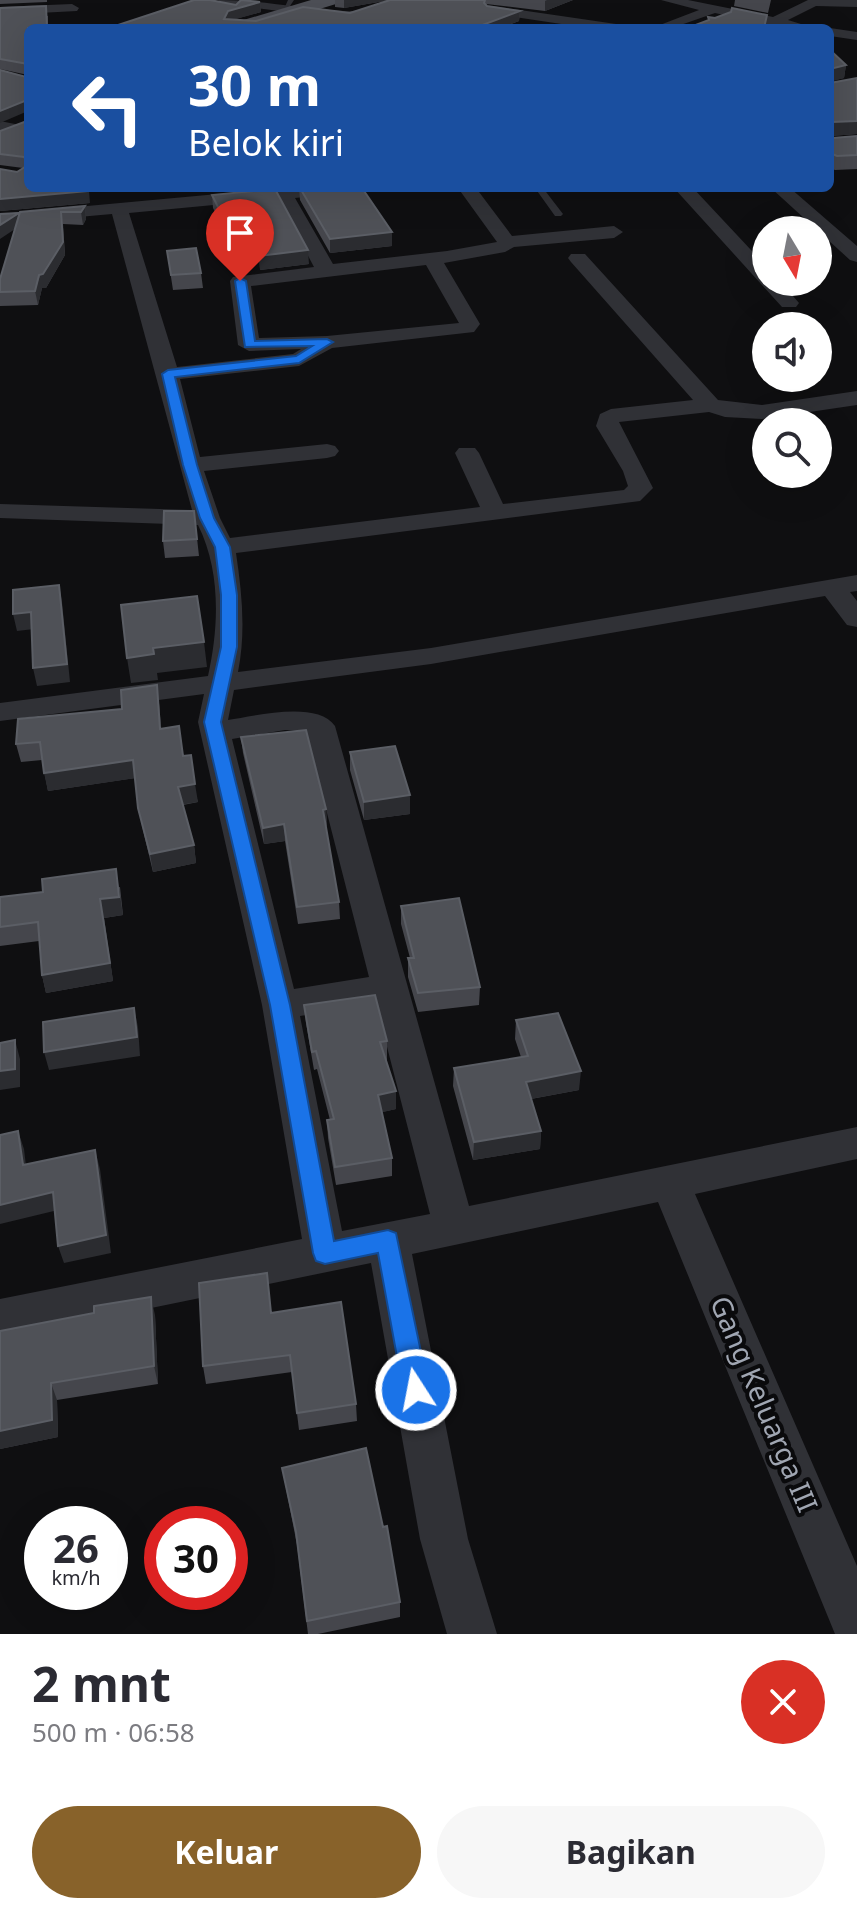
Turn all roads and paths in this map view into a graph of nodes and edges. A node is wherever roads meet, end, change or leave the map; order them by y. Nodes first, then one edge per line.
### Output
1 (225, 0) edge
2 (330, 0) edge
3 (406, 0) edge
4 (668, 0) edge
5 (857, 3) edge
6 (292, 6) edge
7 (72, 8) dead end
8 (492, 10) edge
9 (712, 10) junction
10 (0, 11) edge
11 (773, 22) junction
12 (247, 24) edge
13 (588, 24) edge
14 (671, 24) edge
15 (784, 24) edge
16 (834, 33) edge
17 (857, 36) edge
18 (309, 192) edge
19 (470, 192) edge
20 (542, 192) edge
21 (687, 192) edge
22 (785, 192) edge
23 (285, 195) junction
24 (119, 209) junction
25 (558, 214) dead end
26 (0, 219) edge
27 (614, 232) dead end
28 (507, 242) junction
29 (856, 254) edge
30 (578, 258) dead end
31 (432, 259) junction
32 (752, 263) edge
33 (326, 270) junction
34 (783, 296) edge
35 (789, 303) dead end
36 (327, 342) junction
37 (168, 374) junction
38 (857, 398) edge
39 (710, 405) junction
40 (327, 451) dead end
41 (467, 453) dead end
42 (190, 465) junction
43 (0, 511) edge
44 (494, 511) junction
45 (207, 518) junction
46 (222, 547) junction
47 (844, 585) edge
48 (857, 619) edge
49 (222, 683) junction
50 (0, 712) edge
51 (215, 732) junction
52 (389, 988) junction
53 (280, 1005) junction
54 (857, 1143) edge
55 (670, 1182) junction
56 (454, 1227) junction
57 (388, 1241) junction
58 (325, 1253) junction
59 (0, 1319) edge
60 (857, 1625) edge
61 (472, 1634) edge

1 - 6 street
2 - 6 main road
3 - 6 street
4 - 9 street
5 - 11 street
6 - 12 main road
7 - 10 street
8 - 13 street
9 - 11 street
9 - 14 street
11 - 15 street
16 - 17 street
18 - 23 street
19 - 28 street
20 - 25 lane
21 - 32 street
22 - 29 street
23 - 24 street
23 - 33 street
24 - 26 street
24 - 37 street
27 - 28 street
28 - 31 street
30 - 39 street
31 - 33 street
31 - 36 street
33 - 36 street
34 - 35 street
36 - 37 street
37 - 42 street
38 - 39 street
39 - 44 street
40 - 42 street
41 - 44 street
42 - 45 street
43 - 45 street
44 - 46 street
45 - 46 street
46 - 49 street
47 - 48 street
47 - 49 street
49 - 50 street
49 - 51 street
51 - 52 street
51 - 53 street
52 - 53 street
52 - 56 street
53 - 58 street
54 - 55 street
55 - 56 street
55 - 60 street, Gang Keluarga III
56 - 57 street
57 - 58 street
57 - 61 street
58 - 59 street

